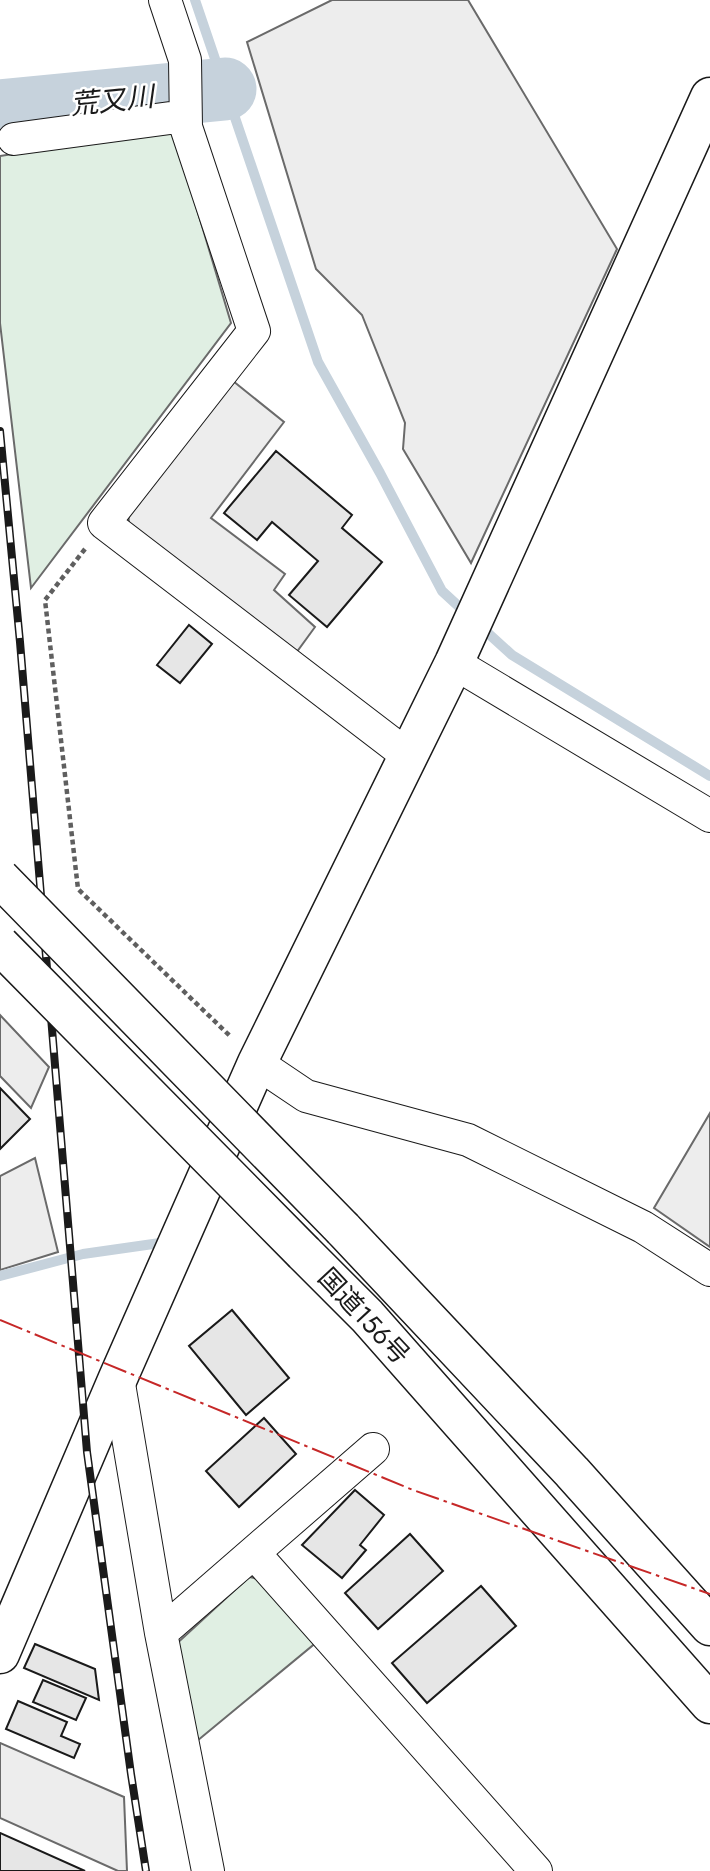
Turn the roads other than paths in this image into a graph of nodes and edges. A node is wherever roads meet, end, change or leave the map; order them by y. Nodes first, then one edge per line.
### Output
1 (166, 0) edge
2 (710, 97) edge
3 (185, 116) junction
4 (14, 139) dead end
5 (454, 663) junction
6 (407, 755) junction
7 (710, 816) edge
8 (0, 878) edge
9 (0, 945) edge
10 (257, 1063) junction
11 (710, 1270) edge
12 (118, 1378) junction
13 (373, 1449) dead end
14 (254, 1553) junction
15 (710, 1626) edge
16 (161, 1633) junction
17 (0, 1654) edge
18 (710, 1704) edge
19 (208, 1871) edge
20 (536, 1871) edge

1 - 3 street
2 - 5 main road
3 - 4 street
3 - 6 street
5 - 6 main road
5 - 7 street
6 - 10 main road
8 - 15 main road, 国道156号, bridge
9 - 18 main road, 国道156号, bridge
10 - 11 street
10 - 12 main road
12 - 16 street
12 - 17 main road
13 - 14 street
14 - 16 street
14 - 20 street
16 - 19 street

